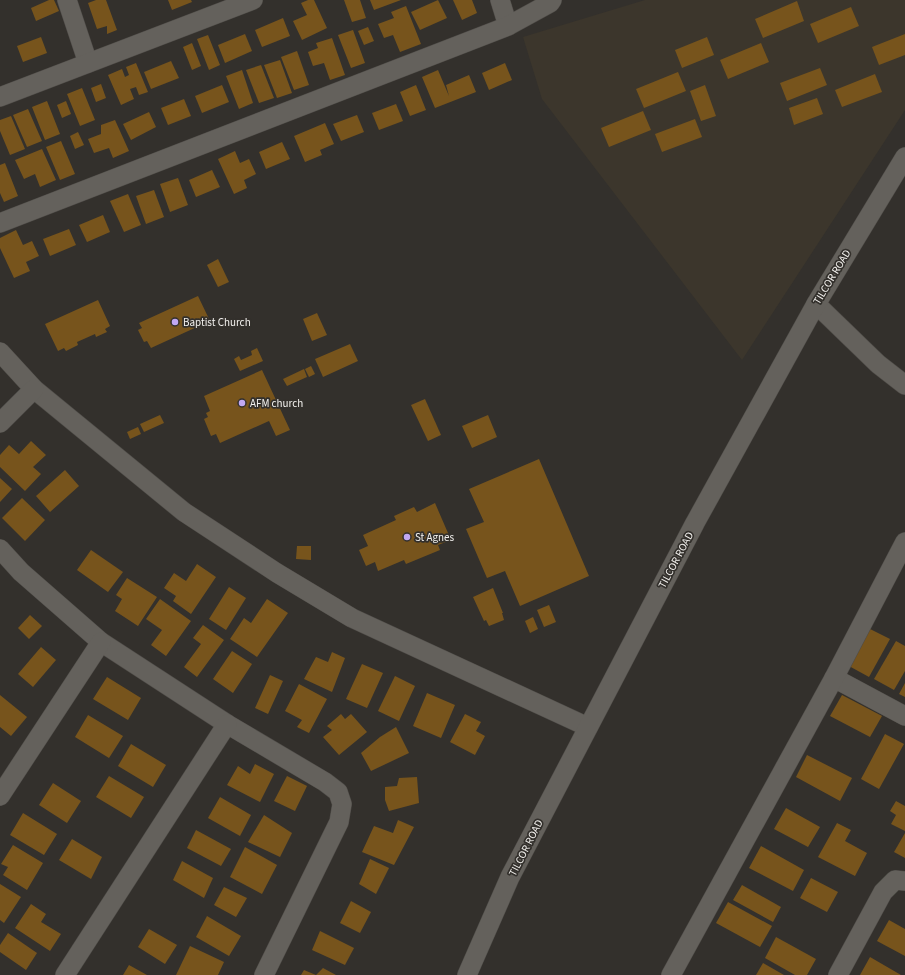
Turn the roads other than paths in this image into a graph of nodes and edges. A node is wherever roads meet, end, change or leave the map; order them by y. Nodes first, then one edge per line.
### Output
1 (68, 0) edge
2 (253, 0) edge
3 (500, 0) edge
4 (552, 0) edge
5 (508, 26) junction
6 (88, 63) junction
7 (0, 97) edge
8 (905, 157) edge
9 (0, 223) edge
10 (816, 304) junction
11 (0, 352) edge
12 (905, 385) edge
13 (34, 389) junction
14 (0, 423) edge
15 (905, 542) edge
16 (0, 550) edge
17 (101, 642) junction
18 (834, 678) junction
19 (905, 716) edge
20 (227, 724) junction
21 (588, 727) junction
22 (0, 796) edge
23 (905, 881) edge
24 (66, 975) edge
25 (264, 975) edge
26 (467, 975) edge
27 (671, 975) edge
28 (838, 975) edge

1 - 6 street
2 - 6 street
3 - 5 street
4 - 5 street
5 - 9 street
6 - 7 street
8 - 10 street, TILCOR ROAD
10 - 12 street
10 - 21 street, TILCOR ROAD
11 - 13 street
13 - 14 street
13 - 21 street
15 - 18 street
16 - 17 street
17 - 20 street
17 - 22 street
18 - 19 street
18 - 27 street
20 - 24 street
20 - 25 street
21 - 26 street, TILCOR ROAD
23 - 28 street

